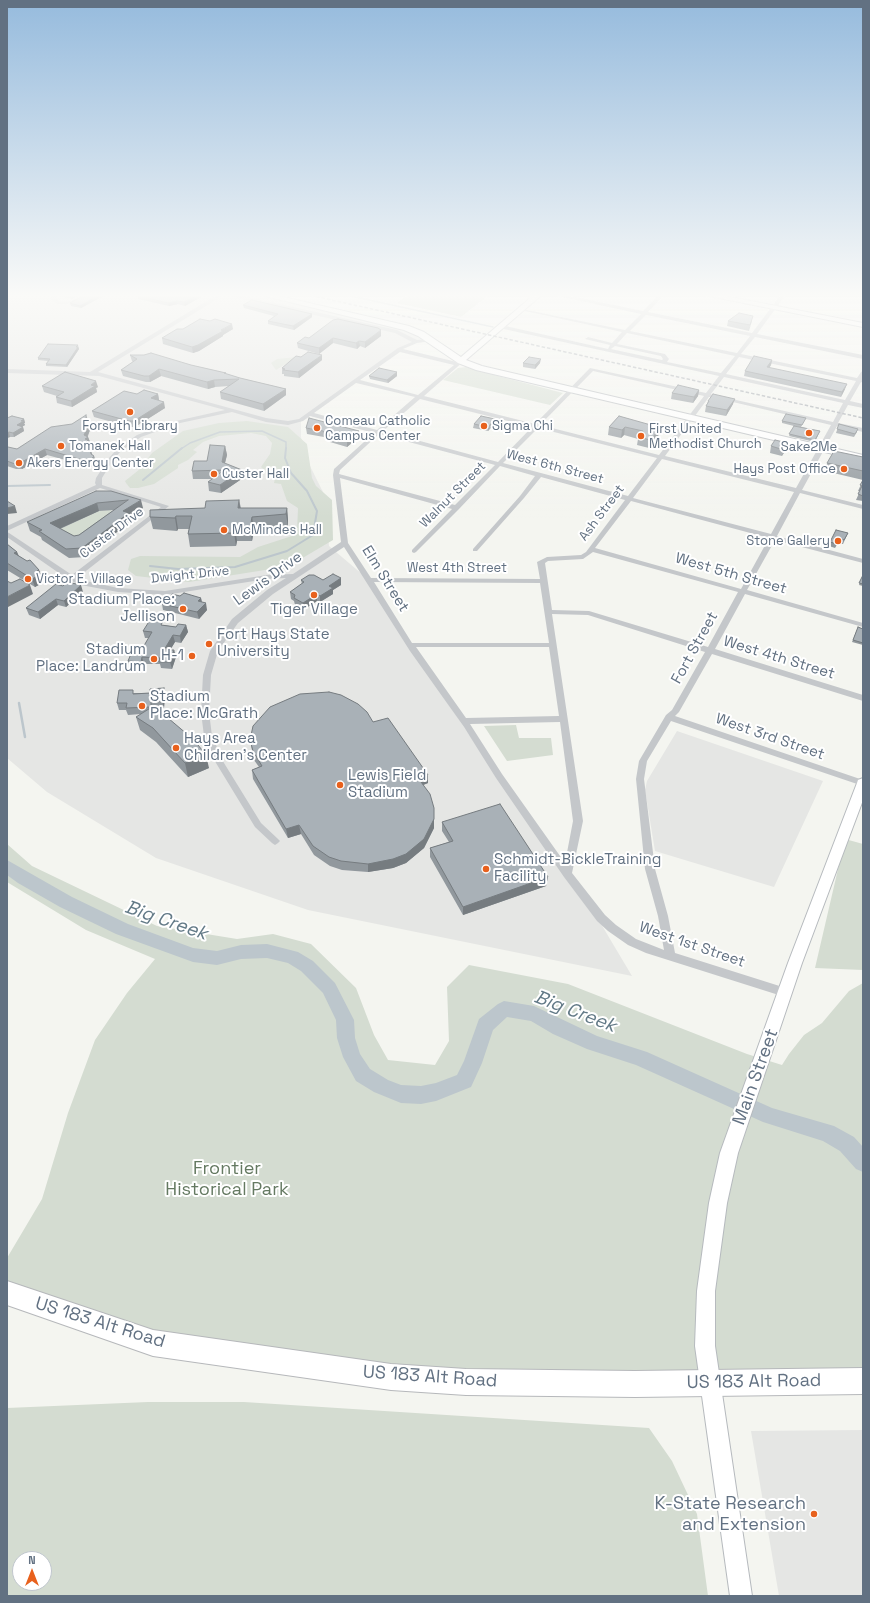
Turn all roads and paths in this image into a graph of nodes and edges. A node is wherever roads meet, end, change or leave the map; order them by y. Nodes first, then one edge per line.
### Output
1 (101, 368) edge
2 (374, 368) edge
3 (454, 368) edge
4 (478, 368) edge
5 (689, 368) edge
6 (728, 368) edge
7 (799, 368) edge
8 (7, 371) edge
9 (863, 373) edge
10 (91, 374) junction
11 (722, 375) junction
12 (356, 381) junction
13 (861, 381) edge
14 (571, 390) junction
15 (706, 395) junction
16 (421, 397) junction
17 (846, 402) junction
18 (863, 406) edge
19 (231, 411) junction
20 (310, 414) junction
21 (690, 418) junction
22 (835, 423) junction
23 (536, 425) junction
24 (863, 430) edge
25 (379, 432) junction
26 (821, 449) junction
27 (661, 456) junction
28 (863, 458) edge
29 (499, 464) junction
30 (336, 475) junction
31 (539, 475) junction
32 (100, 486) junction
33 (797, 490) junction
34 (628, 499) junction
35 (863, 507) edge
36 (457, 508) junction
37 (7, 529) edge
38 (7, 534) edge
39 (772, 537) junction
40 (346, 543) junction
41 (591, 549) junction
42 (475, 550) dead end
43 (414, 551) dead end
44 (863, 561) edge
45 (294, 576) junction
46 (72, 578) junction
47 (369, 580) junction
48 (544, 581) junction
49 (742, 590) junction
50 (548, 612) junction
51 (863, 625) edge
52 (552, 645) junction
53 (411, 646) junction
54 (710, 651) junction
55 (863, 698) edge
56 (669, 717) junction
57 (563, 719) junction
58 (464, 721) junction
59 (863, 783) edge
60 (276, 841) dead end
61 (568, 874) junction
62 (597, 913) joint
63 (670, 956) junction
64 (785, 992) junction
65 (7, 1293) edge
66 (863, 1381) edge
67 (708, 1382) junction
68 (741, 1596) edge

1 - 10 street
2 - 12 street
3 - 16 street
4 - 14 street
5 - 11 street
6 - 11 street, Ash Street
7 - 13 street
8 - 10 street
9 - 13 street, Fort Street
10 - 19 street
11 - 15 street, Ash Street
11 - 17 street
12 - 16 street
12 - 20 street
13 - 17 street, Fort Street
14 - 15 street, Walnut Street
14 - 21 street
14 - 23 street, Walnut Street
15 - 21 street, Ash Street
15 - 22 street
16 - 23 street
16 - 25 street
17 - 18 street
17 - 22 street, Fort Street
19 - 20 street
19 - 32 street
20 - 25 street, West 6th Street
21 - 26 street
21 - 27 street, Ash Street
22 - 24 street
22 - 26 street, Fort Street
23 - 27 street
23 - 29 street, Walnut Street
25 - 29 street, West 6th Street
25 - 30 street
26 - 28 street
26 - 33 street, Fort Street
27 - 33 street
27 - 34 street, Ash Street
29 - 31 street, West 6th Street
29 - 36 street, Walnut Street
30 - 36 street
30 - 40 street, Elm Street
31 - 34 street, West 6th Street
31 - 42 street
32 - 37 street
32 - 46 street, Custer Drive
33 - 35 street
33 - 39 street, Fort Street
34 - 39 street, West 6th Street
34 - 41 street, Ash Street
36 - 43 street, Walnut Street
38 - 46 street, Dwight Drive
39 - 44 street, West 6th Street
39 - 49 street, Fort Street
40 - 45 street, Lewis Drive
40 - 47 street, Elm Street
41 - 48 street, Ash Street
41 - 49 street, West 5th Street
45 - 46 street, Dwight Drive
45 - 60 street, Lewis Drive
47 - 48 street, West 4th Street
47 - 53 street, Elm Street
48 - 50 street, Ash Street
49 - 51 street, West 5th Street
49 - 54 street, Fort Street
50 - 52 street, Ash Street
50 - 54 street, West 4th Street
52 - 53 street
52 - 57 street, Ash Street
53 - 58 street, Elm Street
54 - 55 street, West 4th Street
54 - 56 street, Fort Street
56 - 59 street, West 3rd Street
56 - 63 street, Fort Street
57 - 58 street
57 - 61 street, Ash Street
58 - 61 street, Elm Street
59 - 64 street, Main Street
61 - 62 street, Elm Street
62 - 63 street, West 1st Street
63 - 64 street, West 1st Street
64 - 67 street, Main Street
65 - 67 highway, US 183 Alt Road
66 - 67 highway, US 183 Alt Road
67 - 68 street, Main Street

